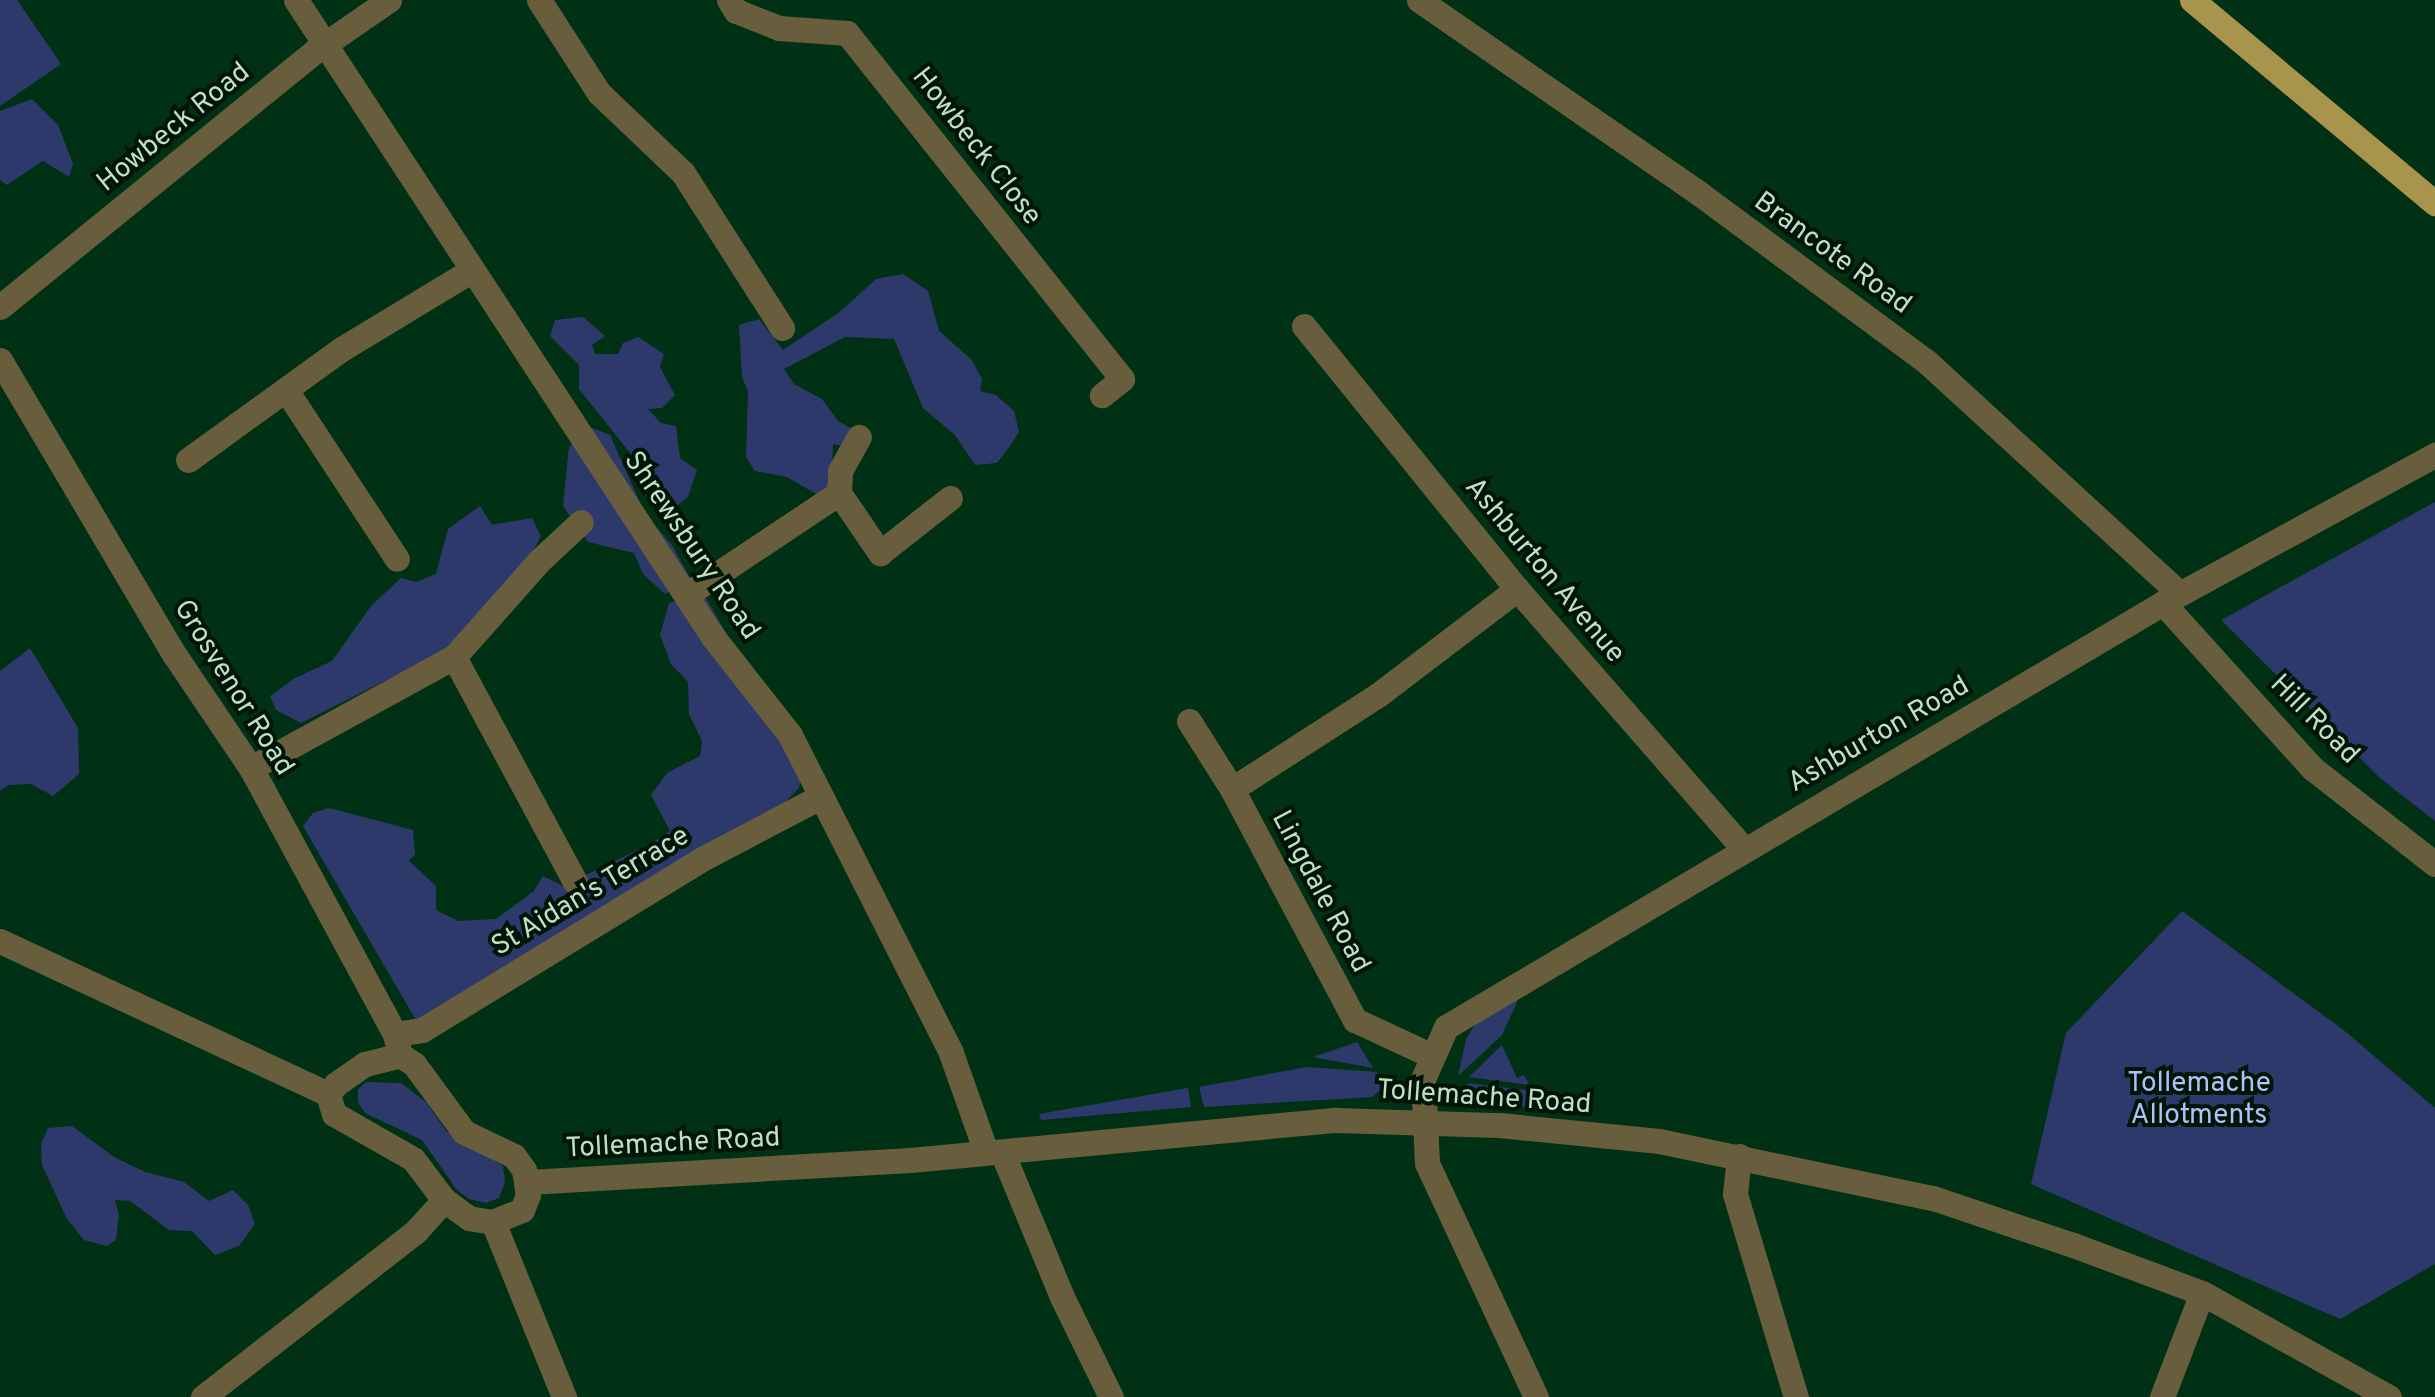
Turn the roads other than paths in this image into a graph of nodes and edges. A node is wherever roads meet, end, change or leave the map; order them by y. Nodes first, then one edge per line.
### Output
1 (296, 0) edge
2 (389, 0) edge
3 (539, 0) edge
4 (729, 0) edge
5 (1418, 0) edge
6 (2192, 0) edge
7 (327, 43) junction
8 (2435, 203) edge
9 (472, 270) junction
10 (0, 307) edge
11 (1304, 326) dead end
12 (782, 328) dead end
13 (0, 360) edge
14 (286, 390) junction
15 (1102, 395) dead end
16 (859, 437) dead end
17 (2435, 454) edge
18 (188, 460) dead end
19 (839, 493) junction
20 (950, 498) dead end
21 (581, 522) dead end
22 (397, 559) dead end
23 (1517, 589) junction
24 (686, 595) junction
25 (2172, 599) junction
26 (454, 657) junction
27 (1189, 721) dead end
28 (251, 768) junction
29 (1232, 790) junction
30 (818, 798) junction
31 (1744, 849) junction
32 (2435, 864) edge
33 (574, 882) dead end
34 (0, 941) edge
35 (398, 1044) junction
36 (1430, 1055) junction
37 (328, 1094) junction
38 (1425, 1121) junction
39 (994, 1152) junction
40 (1740, 1156) junction
41 (528, 1182) junction
42 (444, 1200) junction
43 (493, 1222) junction
44 (2202, 1293) junction
45 (202, 1397) edge
46 (564, 1397) edge
47 (1111, 1397) edge
48 (1536, 1397) edge
49 (1796, 1397) edge
50 (2162, 1397) edge
51 (2390, 1397) edge

1 - 7 street, Shrewsbury Road
2 - 7 street, Howbeck Road
3 - 12 street
4 - 15 street, Howbeck Close
5 - 25 street, Brancote Road
6 - 8 main road
7 - 9 street, Shrewsbury Road
7 - 10 street, Howbeck Road
9 - 14 street
9 - 24 street, Shrewsbury Road
11 - 23 street, Ashburton Avenue
13 - 28 street, Grosvenor Road
14 - 18 street
14 - 22 street
16 - 19 street
17 - 25 street, Ashburton Road
19 - 20 street
19 - 24 street
21 - 26 street
23 - 29 street
23 - 31 street, Ashburton Avenue
24 - 30 street, Shrewsbury Road
25 - 31 street, Ashburton Road
25 - 32 street, Hill Road
26 - 28 street
26 - 33 street
27 - 29 street, Lingdale Road
28 - 35 street, Grosvenor Road
29 - 36 street, Lingdale Road
30 - 35 street, St Aidan's Terrace
30 - 39 street, Shrewsbury Road
31 - 36 street, Ashburton Road
34 - 37 street
35 - 37 street, St Aidan's Terrace
35 - 41 street, Grosvenor Road
36 - 38 street
37 - 42 street
38 - 39 street, Tollemache Road
38 - 40 street, Tollemache Road
38 - 48 street
39 - 41 street, Tollemache Road
39 - 47 street, Shrewsbury Road
40 - 44 street, Tollemache Road
40 - 49 street
41 - 43 street
42 - 43 street
42 - 45 street
43 - 46 street
44 - 50 street
44 - 51 street, Tollemache Road

